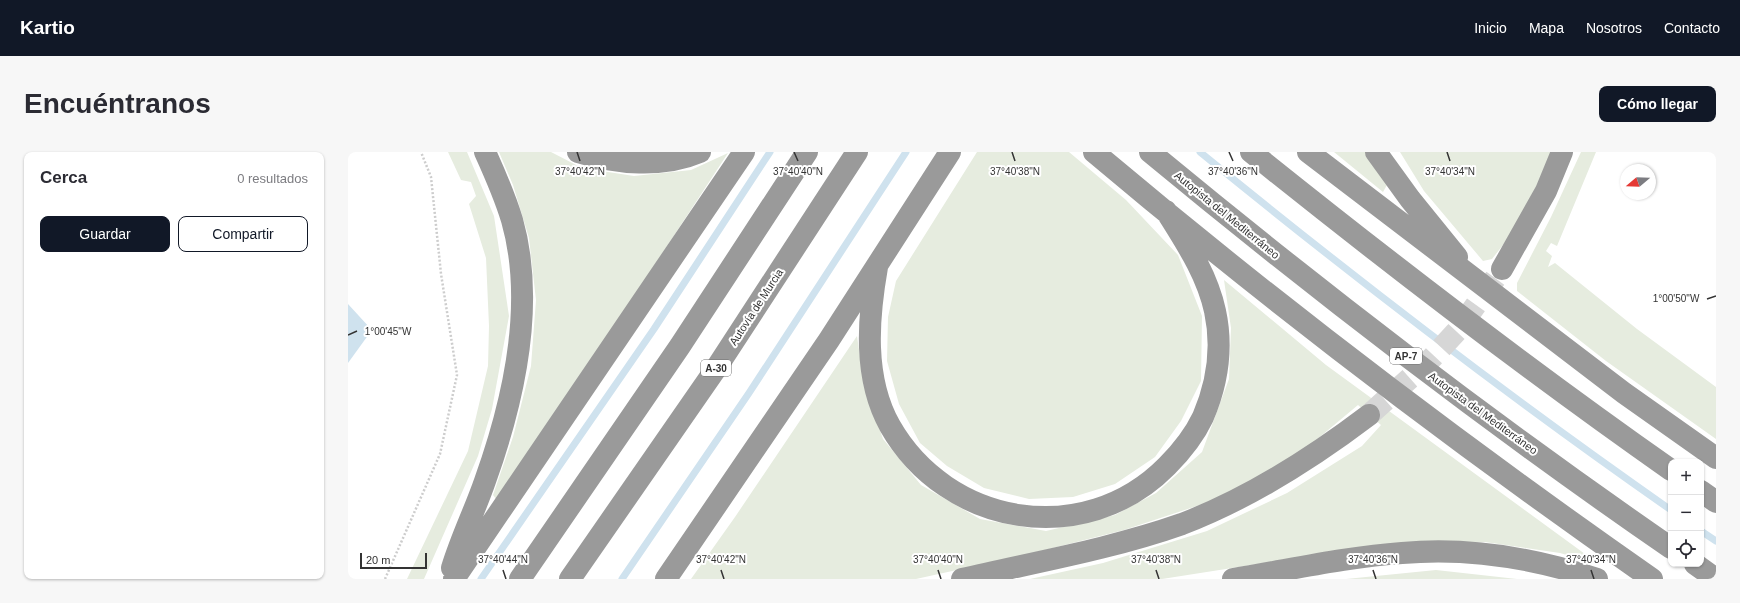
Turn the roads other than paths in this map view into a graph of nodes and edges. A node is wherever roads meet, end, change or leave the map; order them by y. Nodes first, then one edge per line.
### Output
1 (486, 152) edge
2 (578, 152) edge
3 (700, 152) edge
4 (744, 152) edge
5 (807, 152) edge
6 (857, 152) edge
7 (950, 152) edge
8 (1094, 152) edge
9 (1150, 152) edge
10 (1251, 152) edge
11 (1308, 152) edge
12 (1376, 152) edge
13 (1562, 152) edge
14 (1166, 211) junction
15 (877, 267) junction
16 (1502, 269) tunnel mouth
17 (1471, 276) junction
18 (1369, 415) tunnel mouth
19 (1716, 458) edge
20 (1668, 468) edge
21 (1704, 494) edge
22 (1716, 502) edge
23 (1668, 546) edge
24 (1699, 567) edge
25 (449, 579) edge
26 (454, 579) edge
27 (520, 579) edge
28 (570, 579) edge
29 (666, 579) edge
30 (962, 579) edge
31 (1234, 579) edge
32 (1597, 579) edge
33 (1652, 579) edge
34 (1716, 579) edge

1 - 25 highway
2 - 3 highway
4 - 26 highway
5 - 27 highway
6 - 28 highway, Autovía de Murcia / A-30
7 - 15 highway
8 - 14 highway
9 - 23 highway, Autopista del Mediterráneo / AP-7
10 - 20 highway
11 - 17 highway
12 - 17 highway
13 - 16 highway
14 - 15 highway
14 - 33 highway
15 - 29 highway
17 - 19 highway
18 - 30 highway
21 - 22 highway
24 - 34 highway
31 - 32 highway

